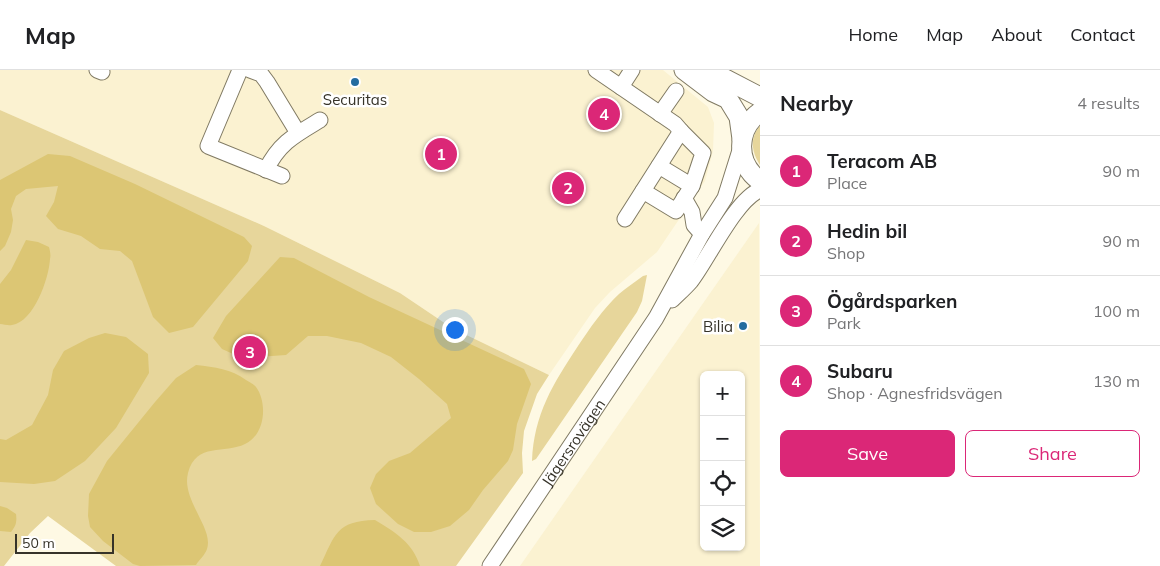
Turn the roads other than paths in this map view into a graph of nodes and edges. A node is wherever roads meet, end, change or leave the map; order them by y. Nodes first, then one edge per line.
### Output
1 (240, 70) edge
2 (250, 70) edge
3 (596, 70) edge
4 (632, 70) edge
5 (684, 70) edge
6 (708, 70) edge
7 (621, 87) junction
8 (676, 91) dead end
9 (760, 97) edge
10 (760, 112) edge
11 (660, 114) junction
12 (320, 120) dead end
13 (682, 132) junction
14 (298, 133) junction
15 (741, 143) junction
16 (660, 166) junction
17 (266, 170) junction
18 (282, 176) dead end
19 (760, 181) edge
20 (760, 190) edge
21 (643, 191) junction
22 (688, 192) junction
23 (625, 219) dead end
24 (702, 234) junction
25 (656, 318) junction
26 (490, 566) edge

1 - 17 street
2 - 14 street
3 - 7 street
4 - 7 street
5 - 15 main road
6 - 9 main road
7 - 11 street
8 - 11 street
10 - 15 main road
11 - 13 street
12 - 14 street
13 - 16 street
13 - 22 street
14 - 17 street
15 - 19 main road
15 - 24 street, Jägersrovägen
16 - 21 street
16 - 22 street
17 - 18 street
20 - 25 street, Jägersrovägen
21 - 22 street
21 - 23 street
22 - 24 street
24 - 25 street, Jägersrovägen
25 - 26 street, Jägersrovägen

